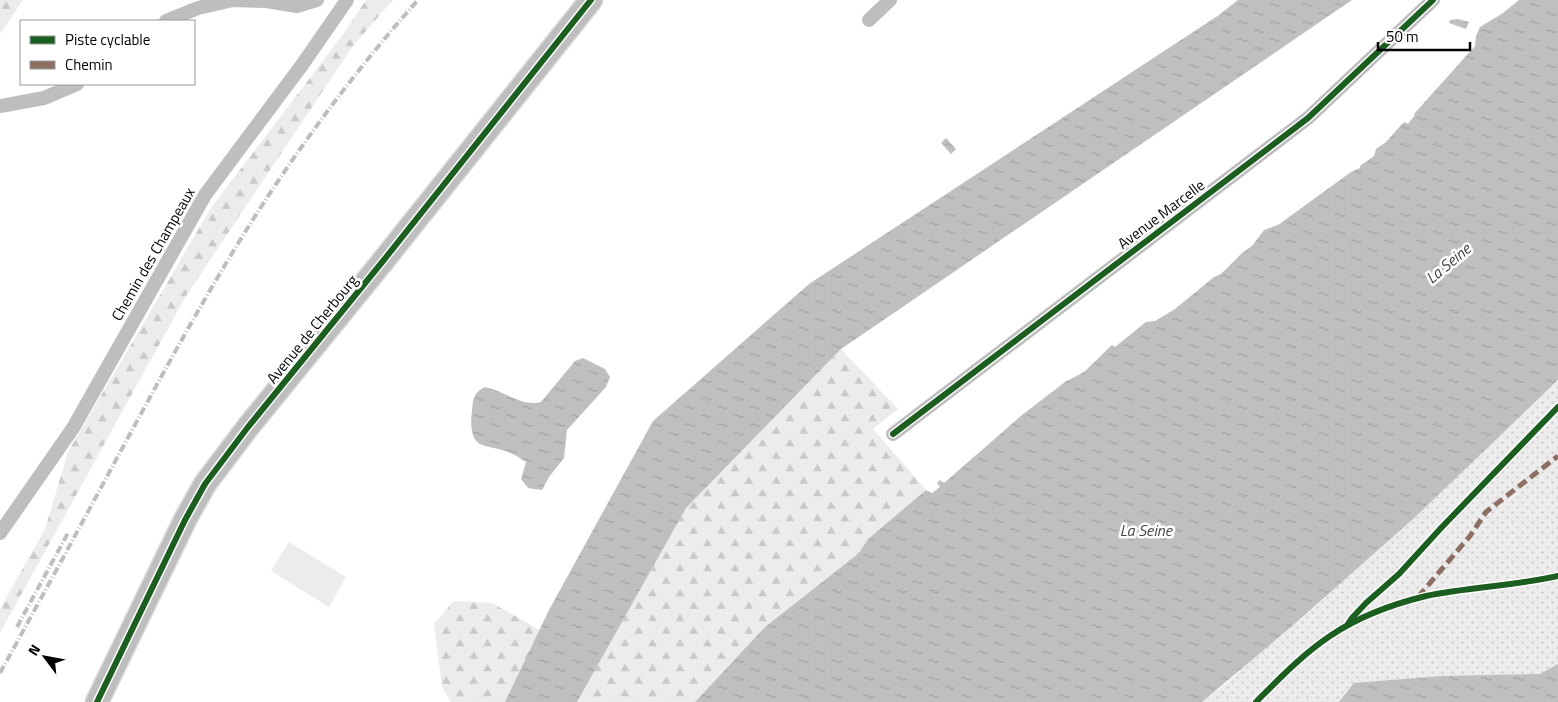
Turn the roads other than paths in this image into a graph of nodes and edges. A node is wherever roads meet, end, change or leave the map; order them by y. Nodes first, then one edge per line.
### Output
1 (317, 0) edge
2 (347, 0) edge
3 (590, 0) edge
4 (890, 0) edge
5 (1433, 0) edge
6 (168, 20) edge
7 (869, 20) dead end
8 (75, 85) edge
9 (0, 106) edge
10 (892, 434) dead end
11 (0, 532) edge
12 (97, 702) edge

1 - 6 street
2 - 11 street, Chemin des Champeaux
3 - 12 main road, Avenue de Cherbourg
4 - 7 street
5 - 10 street, Avenue Marcelle
8 - 9 street

